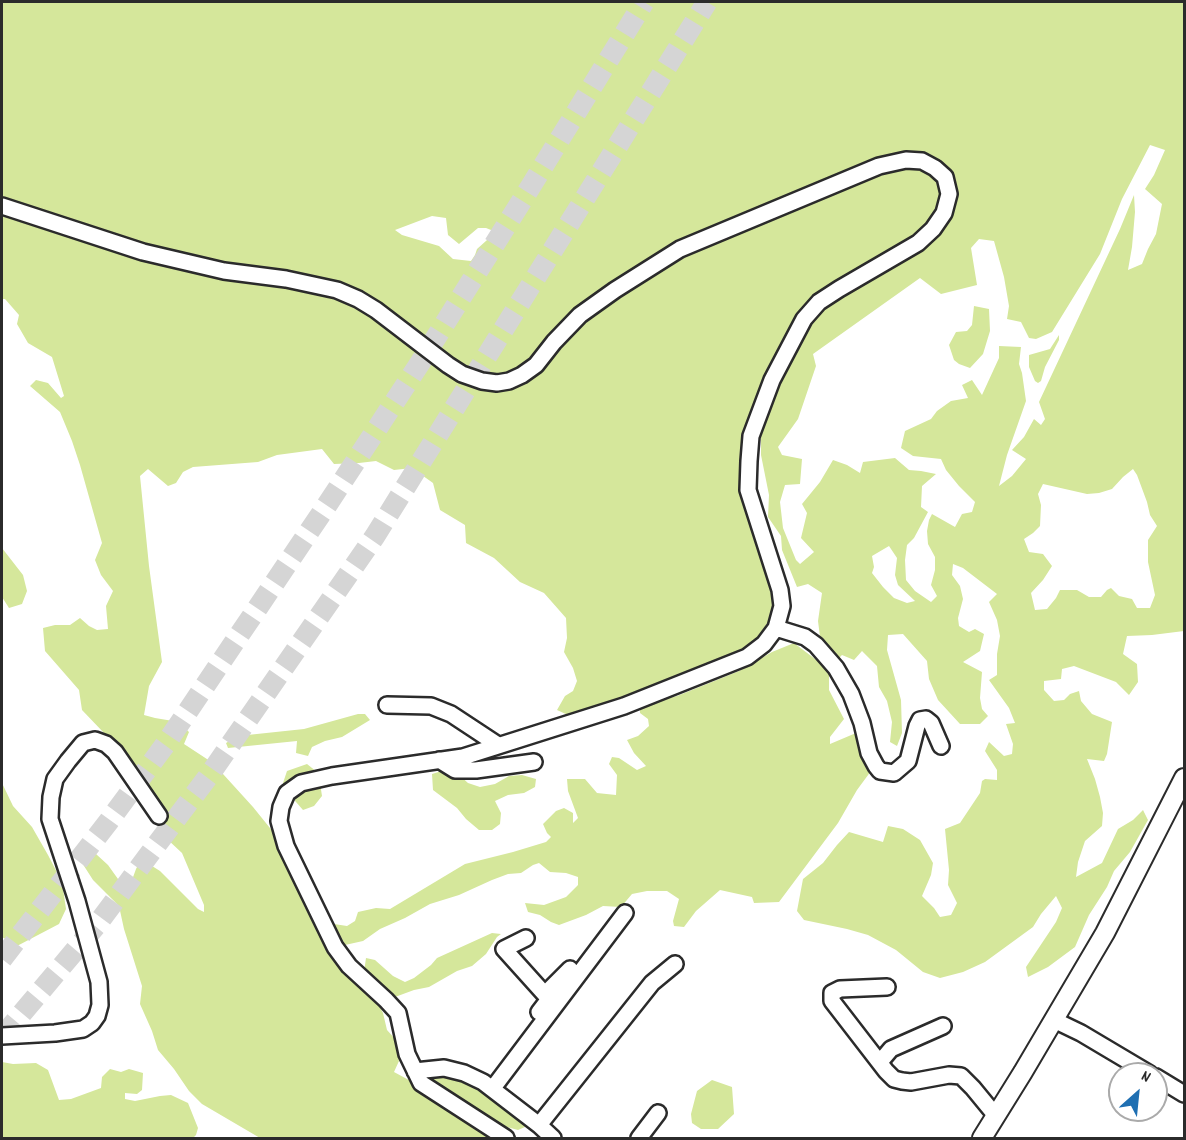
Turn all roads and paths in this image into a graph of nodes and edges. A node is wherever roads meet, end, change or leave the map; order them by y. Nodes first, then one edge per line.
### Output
1 (2, 206) edge
2 (776, 628) junction
3 (387, 705) dead end
4 (498, 746) junction
5 (941, 746) dead end
6 (439, 760) junction
7 (534, 762) dead end
8 (1185, 778) edge
9 (159, 816) dead end
10 (625, 913) dead end
11 (526, 938) dead end
12 (675, 963) dead end
13 (570, 969) dead end
14 (887, 987) dead end
15 (545, 994) junction
16 (1054, 1020) junction
17 (943, 1026) dead end
18 (1075, 1030) junction
19 (2, 1036) edge
20 (1040, 1043) junction
21 (880, 1062) junction
22 (1130, 1062) edge
23 (415, 1071) junction
24 (1168, 1084) edge
25 (490, 1086) junction
26 (1185, 1094) edge
27 (658, 1113) dead end
28 (996, 1116) junction
29 (539, 1125) junction
30 (506, 1138) edge
31 (554, 1138) edge
32 (639, 1138) edge
33 (982, 1138) edge

1 - 2 street
2 - 4 street
2 - 5 street
3 - 4 street
4 - 6 street
6 - 7 street
6 - 23 street
8 - 16 main road
9 - 19 street
10 - 25 street
11 - 15 street
12 - 29 street
13 - 15 street
14 - 21 street
15 - 25 street
16 - 18 street
16 - 20 main road
17 - 21 street
18 - 20 street
18 - 22 street
20 - 28 main road
21 - 28 street
23 - 25 street
23 - 30 street
24 - 26 street
25 - 29 street
27 - 32 street
28 - 33 main road
29 - 31 street

